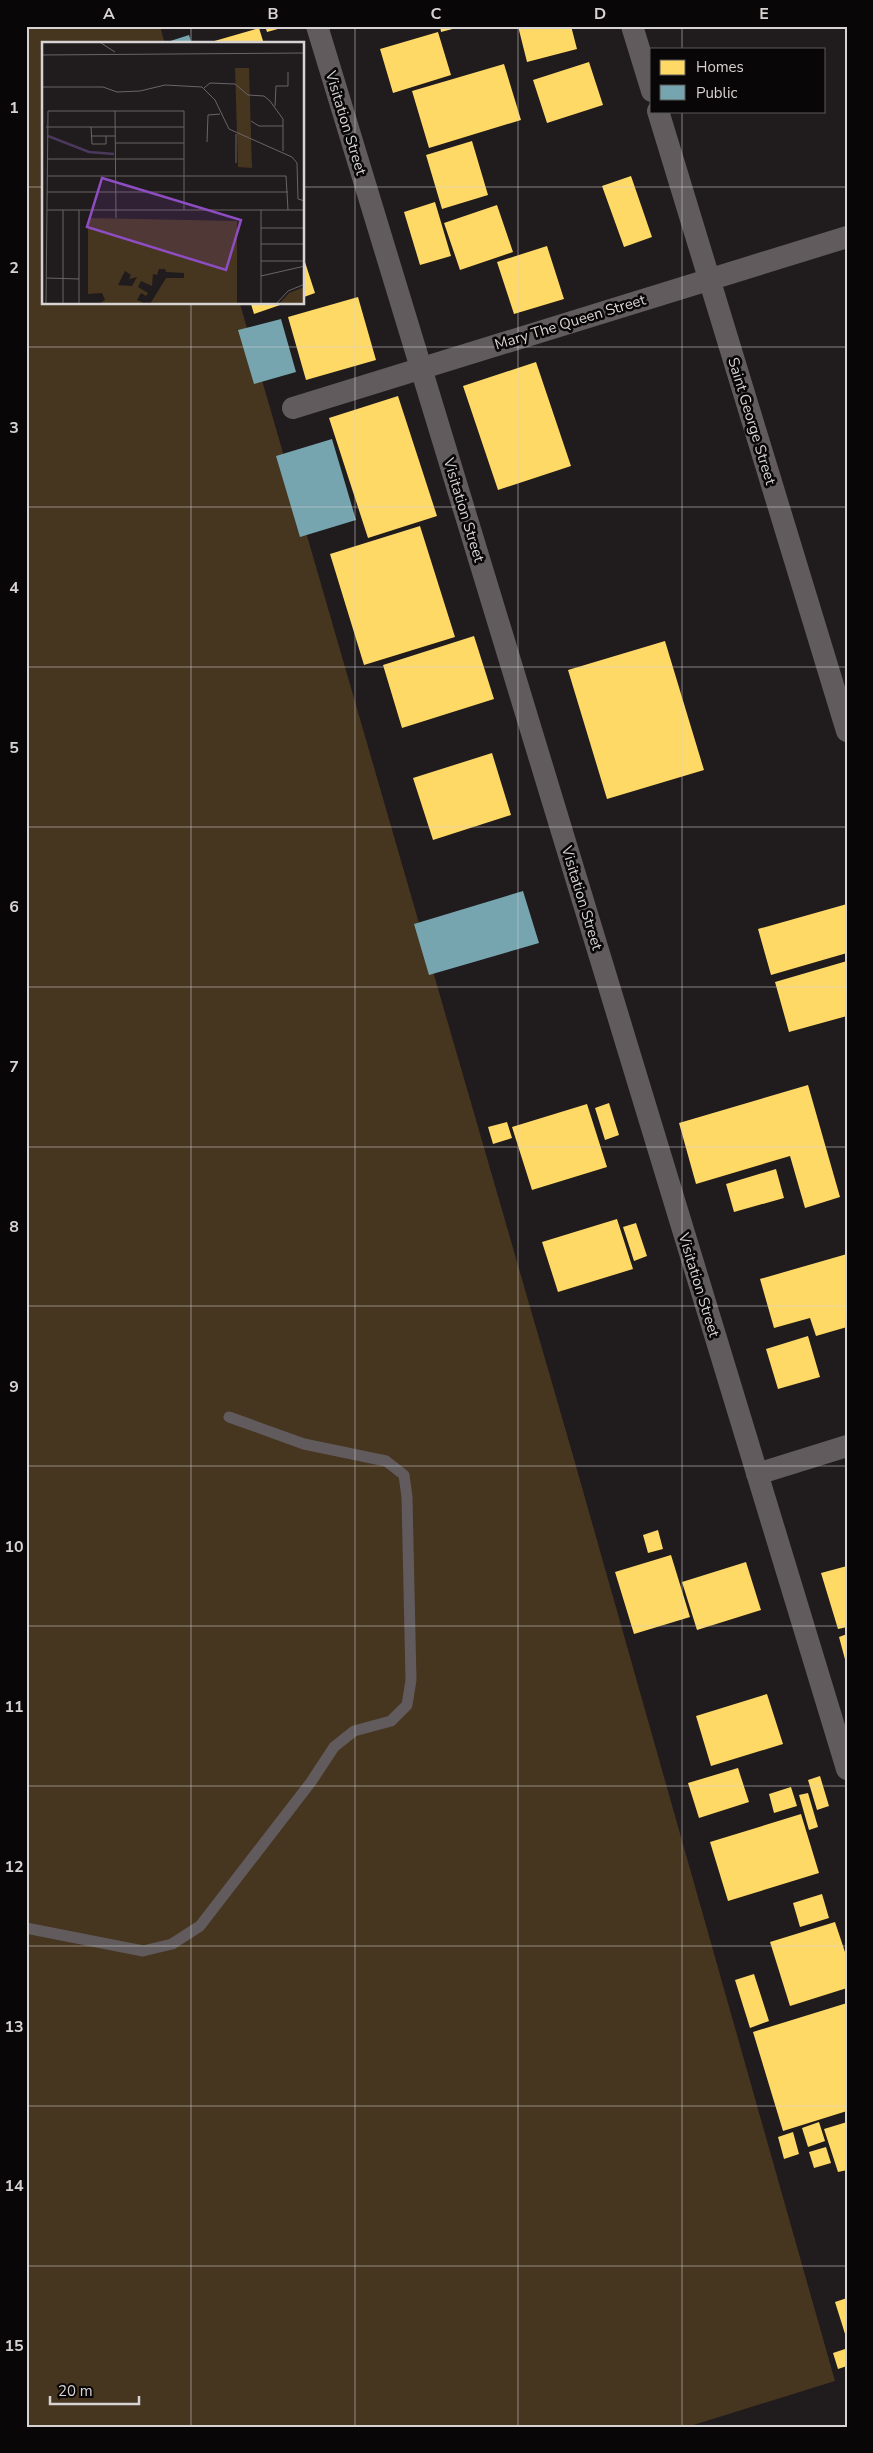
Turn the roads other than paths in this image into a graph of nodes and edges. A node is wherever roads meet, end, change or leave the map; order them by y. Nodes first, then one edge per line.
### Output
1 (316, 26) edge
2 (632, 26) edge
3 (650, 84) edge
4 (658, 112) edge
5 (847, 237) edge
6 (709, 279) junction
7 (421, 368) junction
8 (293, 408) dead end
9 (847, 730) edge
10 (228, 1417) dead end
11 (847, 1446) edge
12 (757, 1474) junction
13 (847, 1770) edge
14 (26, 1928) edge

1 - 7 street, Visitation Street
2 - 3 street
4 - 6 street, Saint George Street
5 - 6 street, Mary The Queen Street
6 - 7 street, Mary The Queen Street
6 - 9 street, Saint George Street
7 - 8 street, Mary The Queen Street
7 - 12 street, Visitation Street
10 - 14 lane
11 - 12 street
12 - 13 street, Visitation Street

